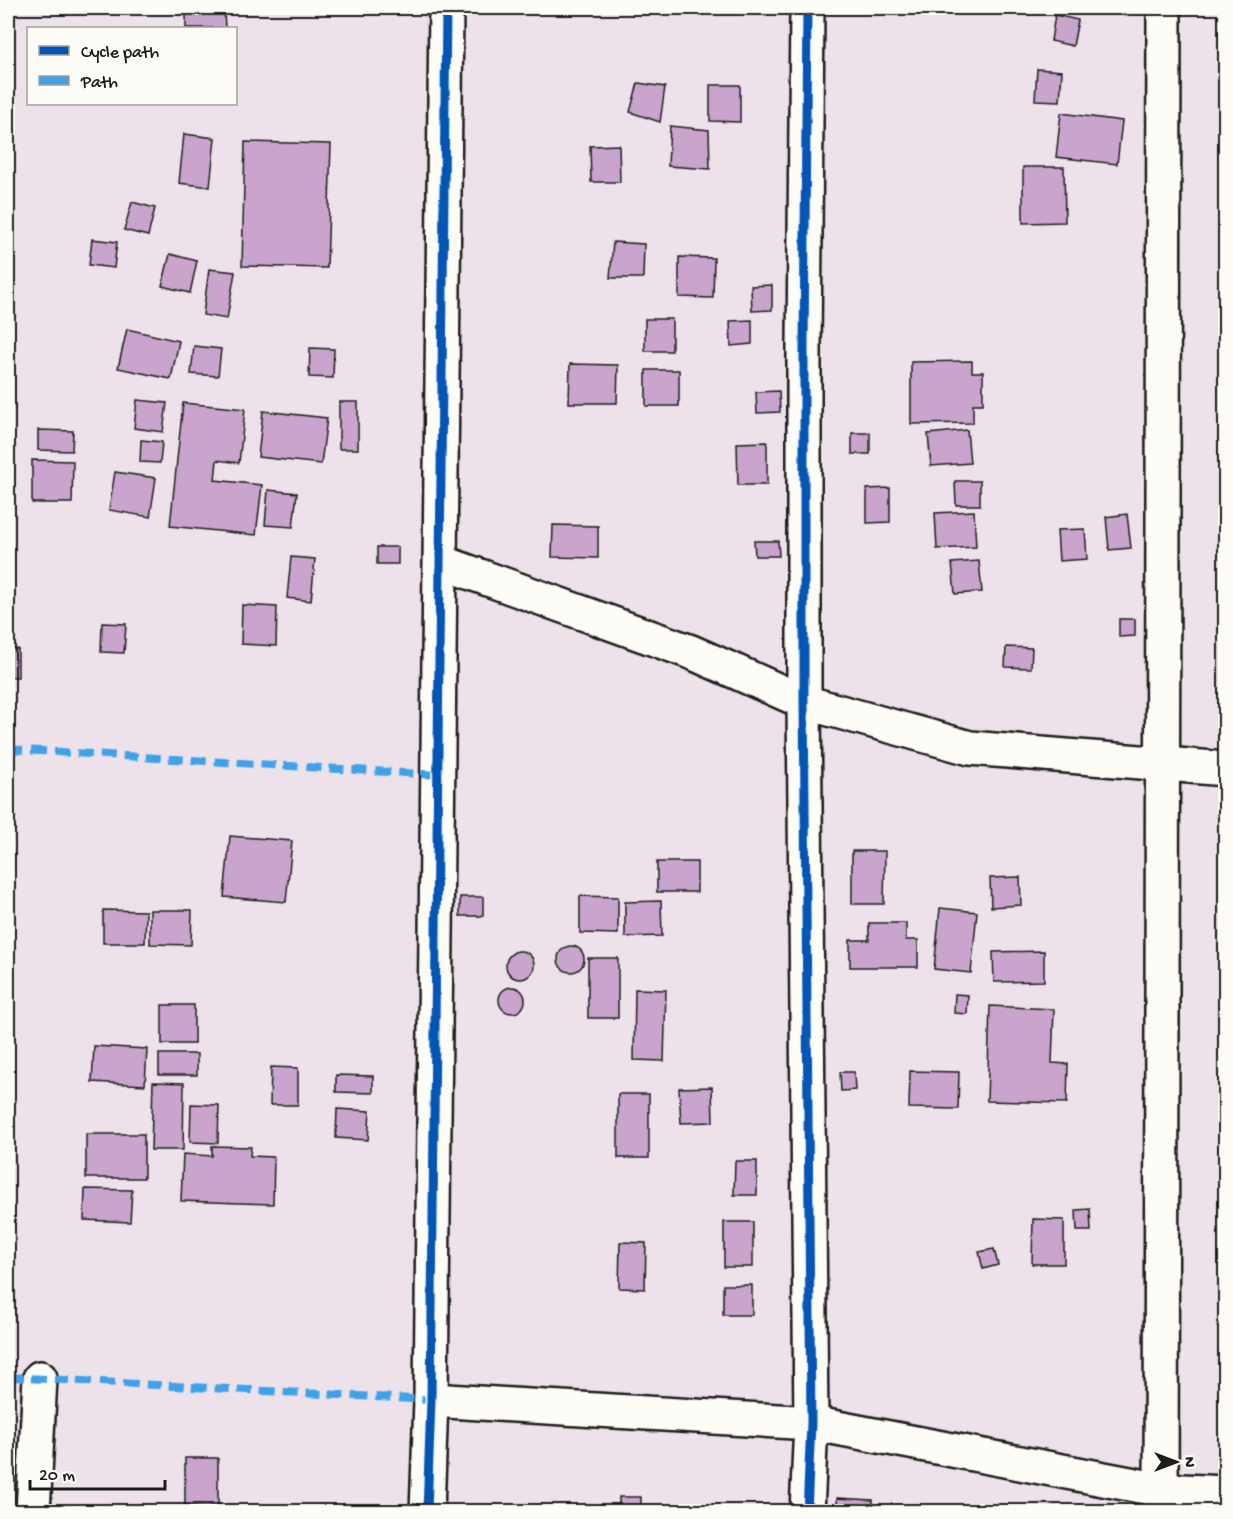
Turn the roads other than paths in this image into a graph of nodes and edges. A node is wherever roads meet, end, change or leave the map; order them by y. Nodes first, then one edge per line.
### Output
1 (446, 8) edge
2 (807, 8) edge
3 (1164, 8) edge
4 (441, 562) junction
5 (804, 702) junction
6 (1162, 763) junction
7 (1226, 769) edge
8 (40, 1378) dead end
9 (431, 1400) junction
10 (811, 1423) junction
11 (1226, 1493) edge
12 (1161, 1501) edge
13 (33, 1512) edge
14 (427, 1512) edge
15 (807, 1512) edge

1 - 4 street
2 - 5 street
3 - 6 street
4 - 5 street
4 - 9 street
5 - 6 street
5 - 10 street
6 - 7 street
6 - 12 street
8 - 13 street
9 - 10 street
9 - 14 street
10 - 12 street
10 - 15 street
11 - 12 street

